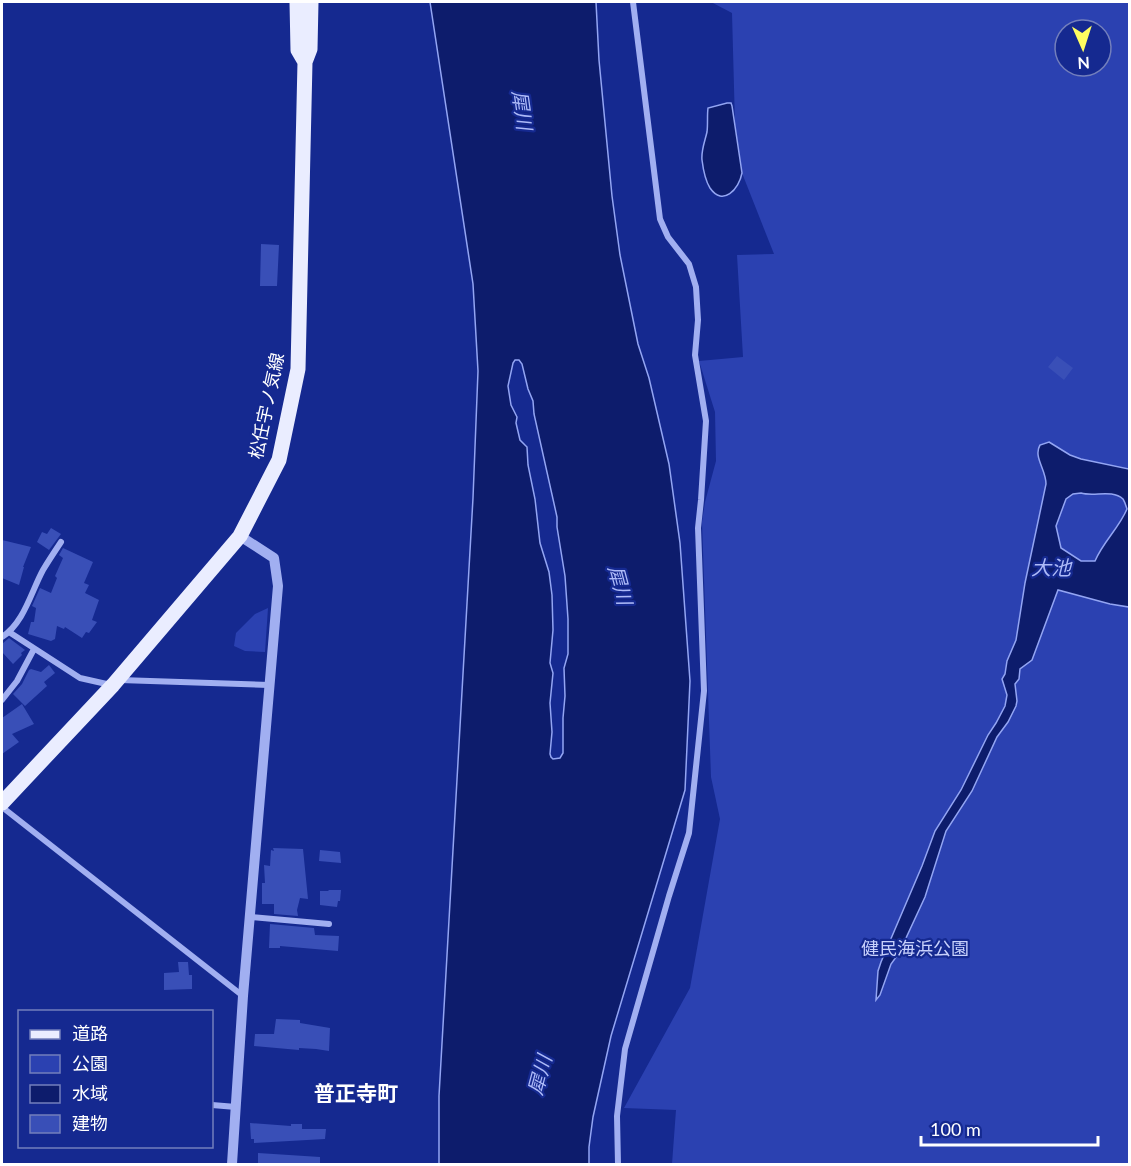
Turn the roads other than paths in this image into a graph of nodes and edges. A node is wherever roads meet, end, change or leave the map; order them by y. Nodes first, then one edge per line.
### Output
1 (297, 2) edge
2 (311, 2) edge
3 (633, 2) edge
4 (305, 62) junction
5 (240, 536) junction
6 (61, 542) dead end
7 (9, 632) junction
8 (2, 637) edge
9 (34, 649) junction
10 (115, 682) junction
11 (269, 685) junction
12 (2, 700) edge
13 (2, 805) edge
14 (250, 917) junction
15 (329, 924) dead end
16 (243, 996) junction
17 (213, 1105) edge
18 (236, 1107) junction
19 (232, 1164) edge
20 (618, 1164) edge

1 - 4 main road, 松任宇ノ気線
2 - 4 main road, 松任宇ノ気線
3 - 20 street
4 - 5 main road, 松任宇ノ気線
5 - 10 main road, 松任宇ノ気線
5 - 11 street
6 - 7 street
7 - 8 street
7 - 9 street
9 - 10 street
9 - 12 street
10 - 11 street
10 - 13 main road, 松任宇ノ気線
11 - 14 street
13 - 16 street
14 - 15 street
14 - 16 street
16 - 18 street
17 - 18 street
18 - 19 street

